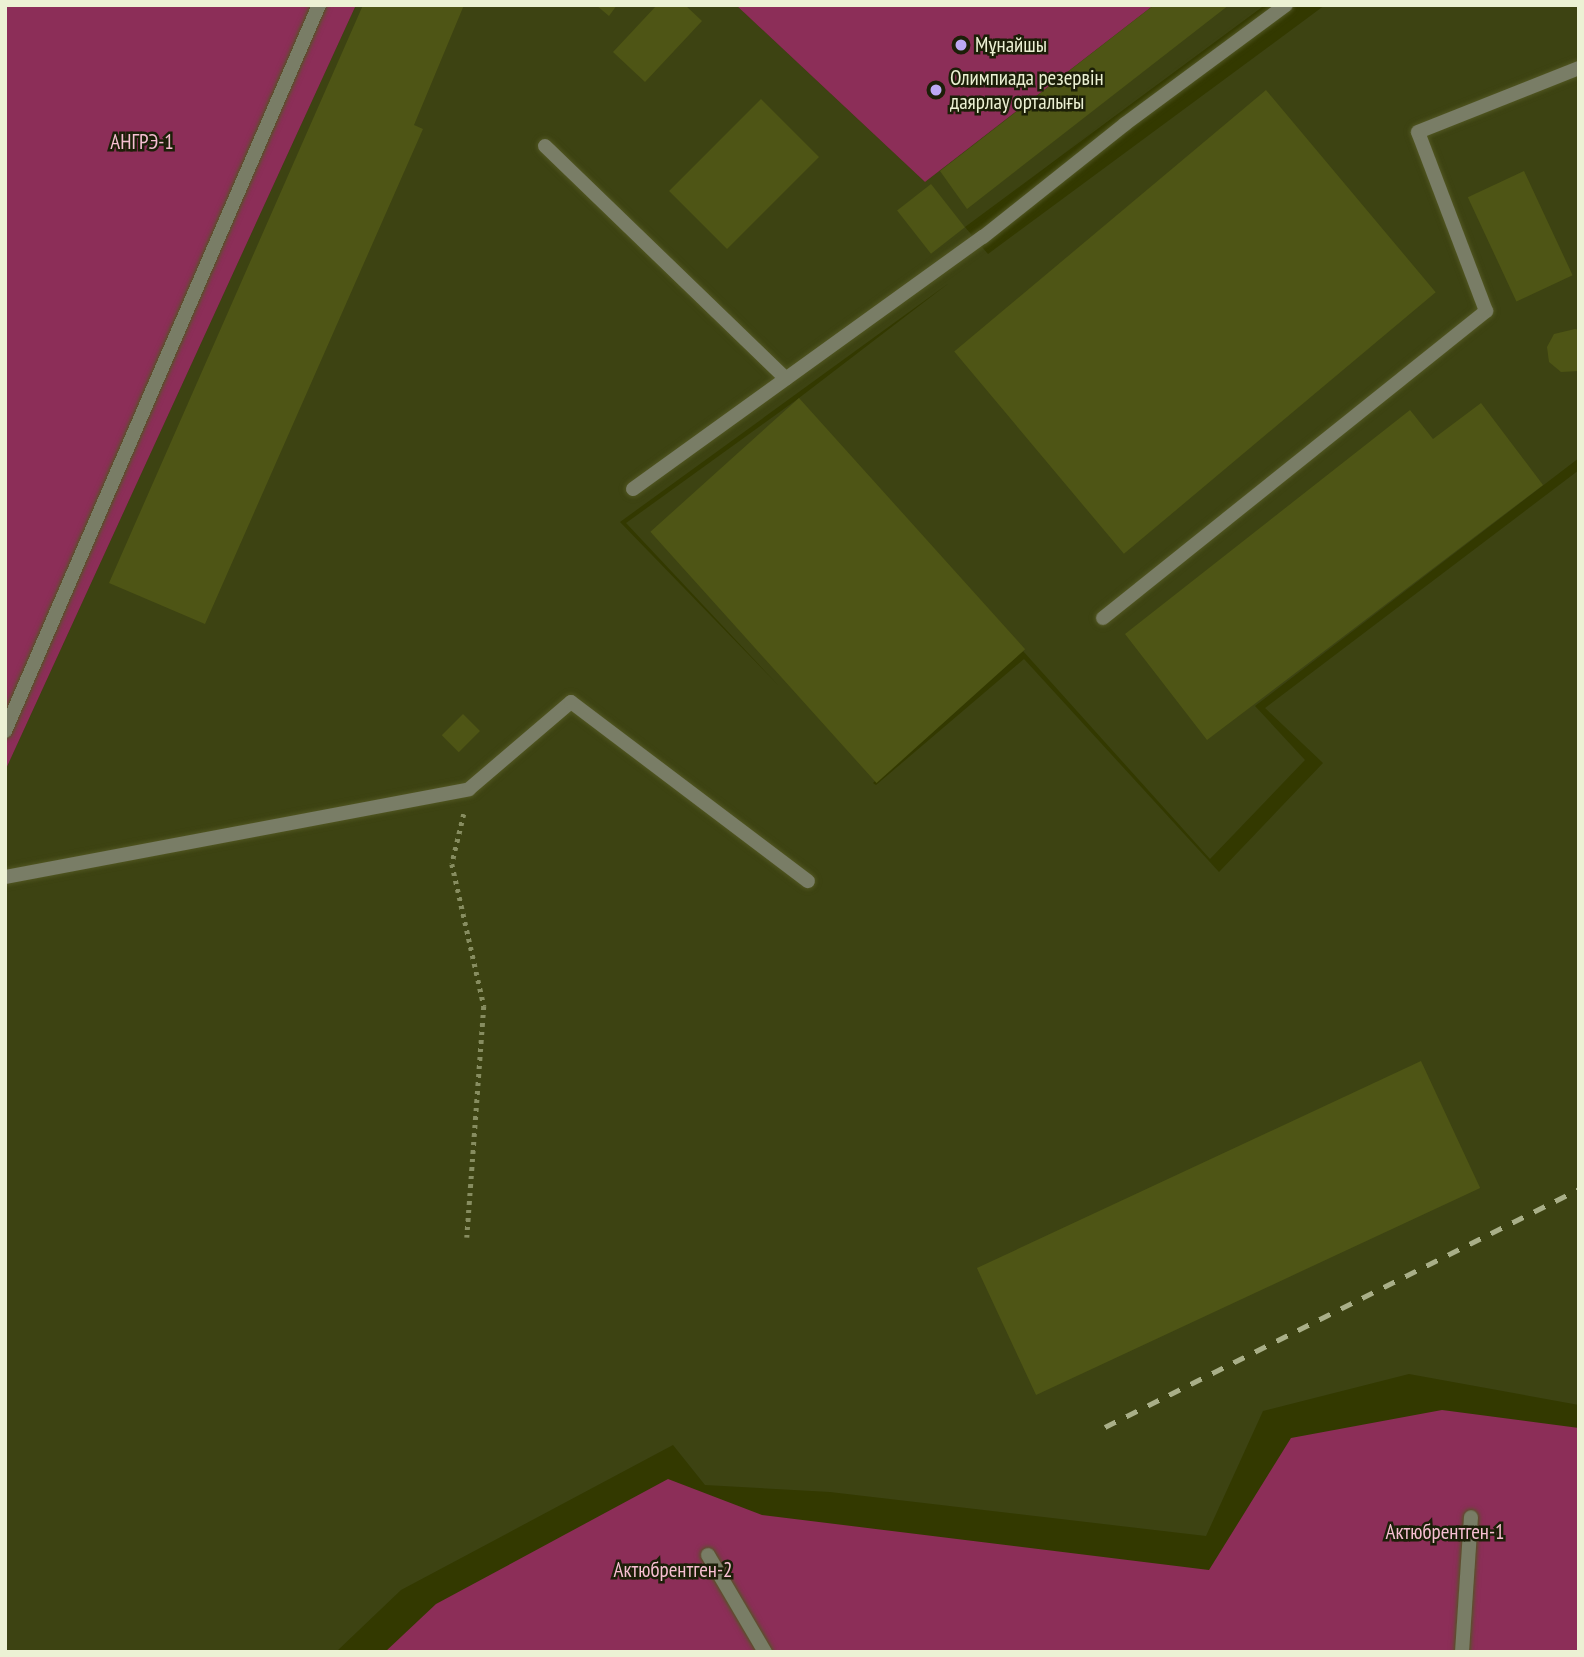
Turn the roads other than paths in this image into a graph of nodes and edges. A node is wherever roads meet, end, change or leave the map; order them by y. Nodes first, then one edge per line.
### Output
1 (319, 5) edge
2 (1286, 5) edge
3 (1579, 68) edge
4 (545, 146) dead end
5 (786, 379) junction
6 (633, 489) dead end
7 (1103, 618) dead end
8 (5, 731) edge
9 (5, 877) edge
10 (808, 881) dead end
11 (1471, 1517) dead end
12 (708, 1555) dead end
13 (765, 1652) edge
14 (1462, 1652) edge

1 - 8 lane
2 - 5 lane
3 - 7 lane
4 - 5 lane
5 - 6 lane
9 - 10 lane
11 - 14 lane
12 - 13 lane

